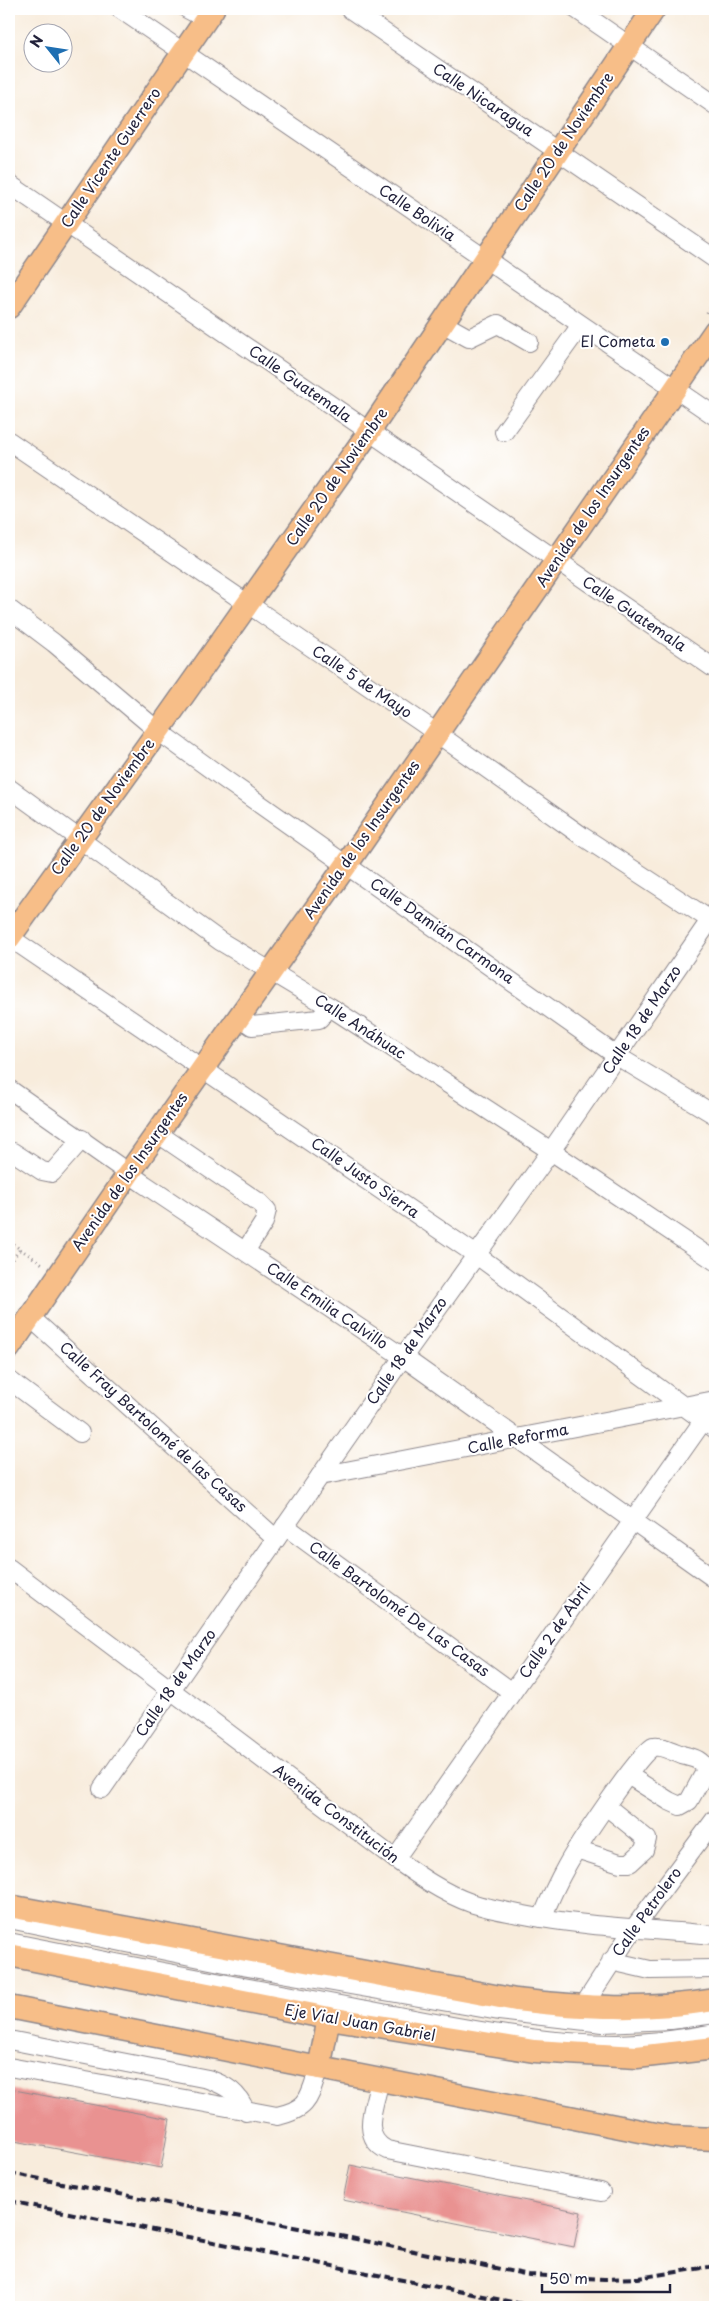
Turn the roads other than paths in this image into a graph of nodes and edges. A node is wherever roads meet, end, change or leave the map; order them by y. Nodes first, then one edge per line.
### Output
1 (187, 9) edge
2 (350, 9) edge
3 (576, 9) edge
4 (654, 9) edge
5 (123, 10) edge
6 (210, 14) edge
7 (629, 45) junction
8 (184, 52) junction
9 (715, 106) edge
10 (558, 152) junction
11 (9, 184) edge
12 (67, 223) junction
13 (485, 259) junction
14 (715, 259) edge
15 (9, 307) edge
16 (442, 323) junction
17 (581, 325) junction
18 (715, 331) edge
19 (529, 342) dead end
20 (675, 388) junction
21 (715, 416) edge
22 (369, 432) junction
23 (504, 432) dead end
24 (9, 441) edge
25 (556, 561) junction
26 (247, 603) junction
27 (9, 609) edge
28 (715, 669) edge
29 (158, 731) junction
30 (436, 734) junction
31 (9, 788) edge
32 (80, 839) junction
33 (346, 864) junction
34 (714, 919) edge
35 (9, 937) edge
36 (269, 971) junction
37 (330, 1007) junction
38 (238, 1016) junction
39 (617, 1056) junction
40 (202, 1068) junction
41 (9, 1089) edge
42 (715, 1116) edge
43 (157, 1133) junction
44 (82, 1139) junction
45 (551, 1151) junction
46 (13, 1152) dead end
47 (128, 1173) junction
48 (246, 1250) junction
49 (475, 1254) junction
50 (715, 1261) edge
51 (30, 1316) junction
52 (9, 1348) edge
53 (403, 1357) junction
54 (9, 1380) edge
55 (715, 1400) edge
56 (715, 1404) edge
57 (682, 1405) junction
58 (709, 1424) edge
59 (80, 1433) dead end
60 (517, 1439) junction
61 (320, 1476) junction
62 (632, 1521) junction
63 (280, 1532) junction
64 (9, 1568) edge
65 (715, 1579) edge
66 (171, 1690) junction
67 (512, 1692) junction
68 (628, 1775) dead end
69 (102, 1789) dead end
70 (606, 1806) junction
71 (715, 1819) edge
72 (576, 1849) junction
73 (395, 1859) junction
74 (9, 1906) edge
75 (542, 1918) junction
76 (9, 1919) edge
77 (634, 1928) junction
78 (715, 1935) edge
79 (9, 1942) edge
80 (9, 1955) edge
81 (612, 1962) junction
82 (713, 1969) dead end
83 (715, 2000) edge
84 (9, 2007) edge
85 (582, 2008) junction
86 (715, 2014) edge
87 (329, 2018) junction
88 (715, 2033) edge
89 (9, 2040) edge
90 (715, 2048) edge
91 (9, 2067) edge
92 (319, 2068) junction
93 (380, 2080) junction
94 (246, 2112) junction
95 (715, 2139) edge
96 (601, 2192) dead end

1 - 6 street
2 - 10 street, Calle Nicaragua
3 - 7 street
4 - 7 main road, Calle 20 de Noviembre
5 - 8 street, Calle Bolivia
6 - 8 main road, Calle Vicente Guerrero
7 - 9 street
7 - 10 main road, Calle 20 de Noviembre
8 - 12 main road, Calle Vicente Guerrero
8 - 13 street, Calle Bolivia
10 - 13 main road, Calle 20 de Noviembre
10 - 14 street, Calle Nicaragua
11 - 12 street, Calle Guatemala
12 - 15 main road, Calle Vicente Guerrero
12 - 22 street, Calle Guatemala
13 - 16 main road, Calle 20 de Noviembre
13 - 17 street, Calle Bolivia
16 - 19 street
16 - 22 main road, Calle 20 de Noviembre
17 - 20 street, Calle Bolivia
17 - 23 street
18 - 20 main road, Avenida de los Insurgentes
20 - 21 street, Calle Bolivia
20 - 25 main road, Avenida de los Insurgentes
22 - 25 street, Calle Guatemala
22 - 26 main road, Calle 20 de Noviembre
24 - 26 street, Calle 5 de Mayo
25 - 28 street, Calle Guatemala
25 - 30 main road, Avenida de los Insurgentes
26 - 29 main road, Calle 20 de Noviembre
26 - 30 street, Calle 5 de Mayo
27 - 29 street, Calle Damián Carmona
29 - 32 main road, Calle 20 de Noviembre
29 - 33 street, Calle Damián Carmona
30 - 33 main road, Avenida de los Insurgentes
30 - 34 street, Calle 5 de Mayo
31 - 32 street, Calle Anáhuac
32 - 35 main road, Calle 20 de Noviembre
32 - 36 street, Calle Anáhuac
33 - 36 main road, Avenida de los Insurgentes
33 - 39 street, Calle Damián Carmona
34 - 39 street, Calle 18 de Marzo
35 - 40 street, Calle Justo Sierra
36 - 37 street, Calle Anáhuac
36 - 38 main road, Avenida de los Insurgentes
37 - 38 street
37 - 45 street, Calle Anáhuac
38 - 40 main road, Avenida de los Insurgentes
39 - 42 street, Calle Damián Carmona
39 - 45 street, Calle 18 de Marzo
40 - 43 main road, Avenida de los Insurgentes
40 - 49 street, Calle Justo Sierra
41 - 44 street, Calle Emilia Calvillo
43 - 47 main road, Avenida de los Insurgentes
43 - 48 street
44 - 46 street
44 - 47 street, Calle Emilia Calvillo
45 - 49 street, Calle 18 de Marzo
45 - 50 street, Calle Anáhuac
47 - 48 street, Calle Emilia Calvillo
47 - 51 main road, Avenida de los Insurgentes
48 - 53 street, Calle Emilia Calvillo
49 - 53 street, Calle 18 de Marzo
49 - 57 street, Calle Justo Sierra
51 - 52 main road, Avenida de los Insurgentes
51 - 63 street, Calle Fray Bartolomé de las Casas
53 - 60 street, Calle Emilia Calvillo
53 - 61 street, Calle 18 de Marzo
54 - 59 street
55 - 57 street, Calle Reforma
56 - 58 street, Calle 2 de Abril
57 - 58 street, Calle Justo Sierra
57 - 60 street, Calle Reforma
58 - 62 street, Calle 2 de Abril
60 - 61 street, Calle Reforma
60 - 62 street, Calle Emilia Calvillo
61 - 63 street, Calle 18 de Marzo
62 - 65 street, Calle Emilia Calvillo
62 - 67 street, Calle 2 de Abril
63 - 66 street, Calle 18 de Marzo
63 - 67 street, Calle Bartolomé De Las Casas
64 - 66 street, Avenida Constitución
66 - 69 street, Calle 18 de Marzo
66 - 73 street, Avenida Constitución
67 - 73 street, Calle 2 de Abril
68 - 70 street
70 - 72 street
70 - 72 street
71 - 77 street, Calle Petrolero
72 - 75 street
73 - 75 street, Avenida Constitución
74 - 85 main road
75 - 77 street, Avenida Constitución
76 - 86 street
77 - 78 street, Avenida Constitución
77 - 81 street, Calle Petrolero
79 - 88 street
80 - 87 main road, Eje Vial Juan Gabriel
81 - 82 street
81 - 85 street, Calle Petrolero
83 - 85 main road
84 - 92 main road
87 - 90 main road, Eje Vial Juan Gabriel
87 - 92 main road
89 - 94 street
91 - 94 street
92 - 93 main road
92 - 94 street
93 - 95 main road
93 - 96 street

